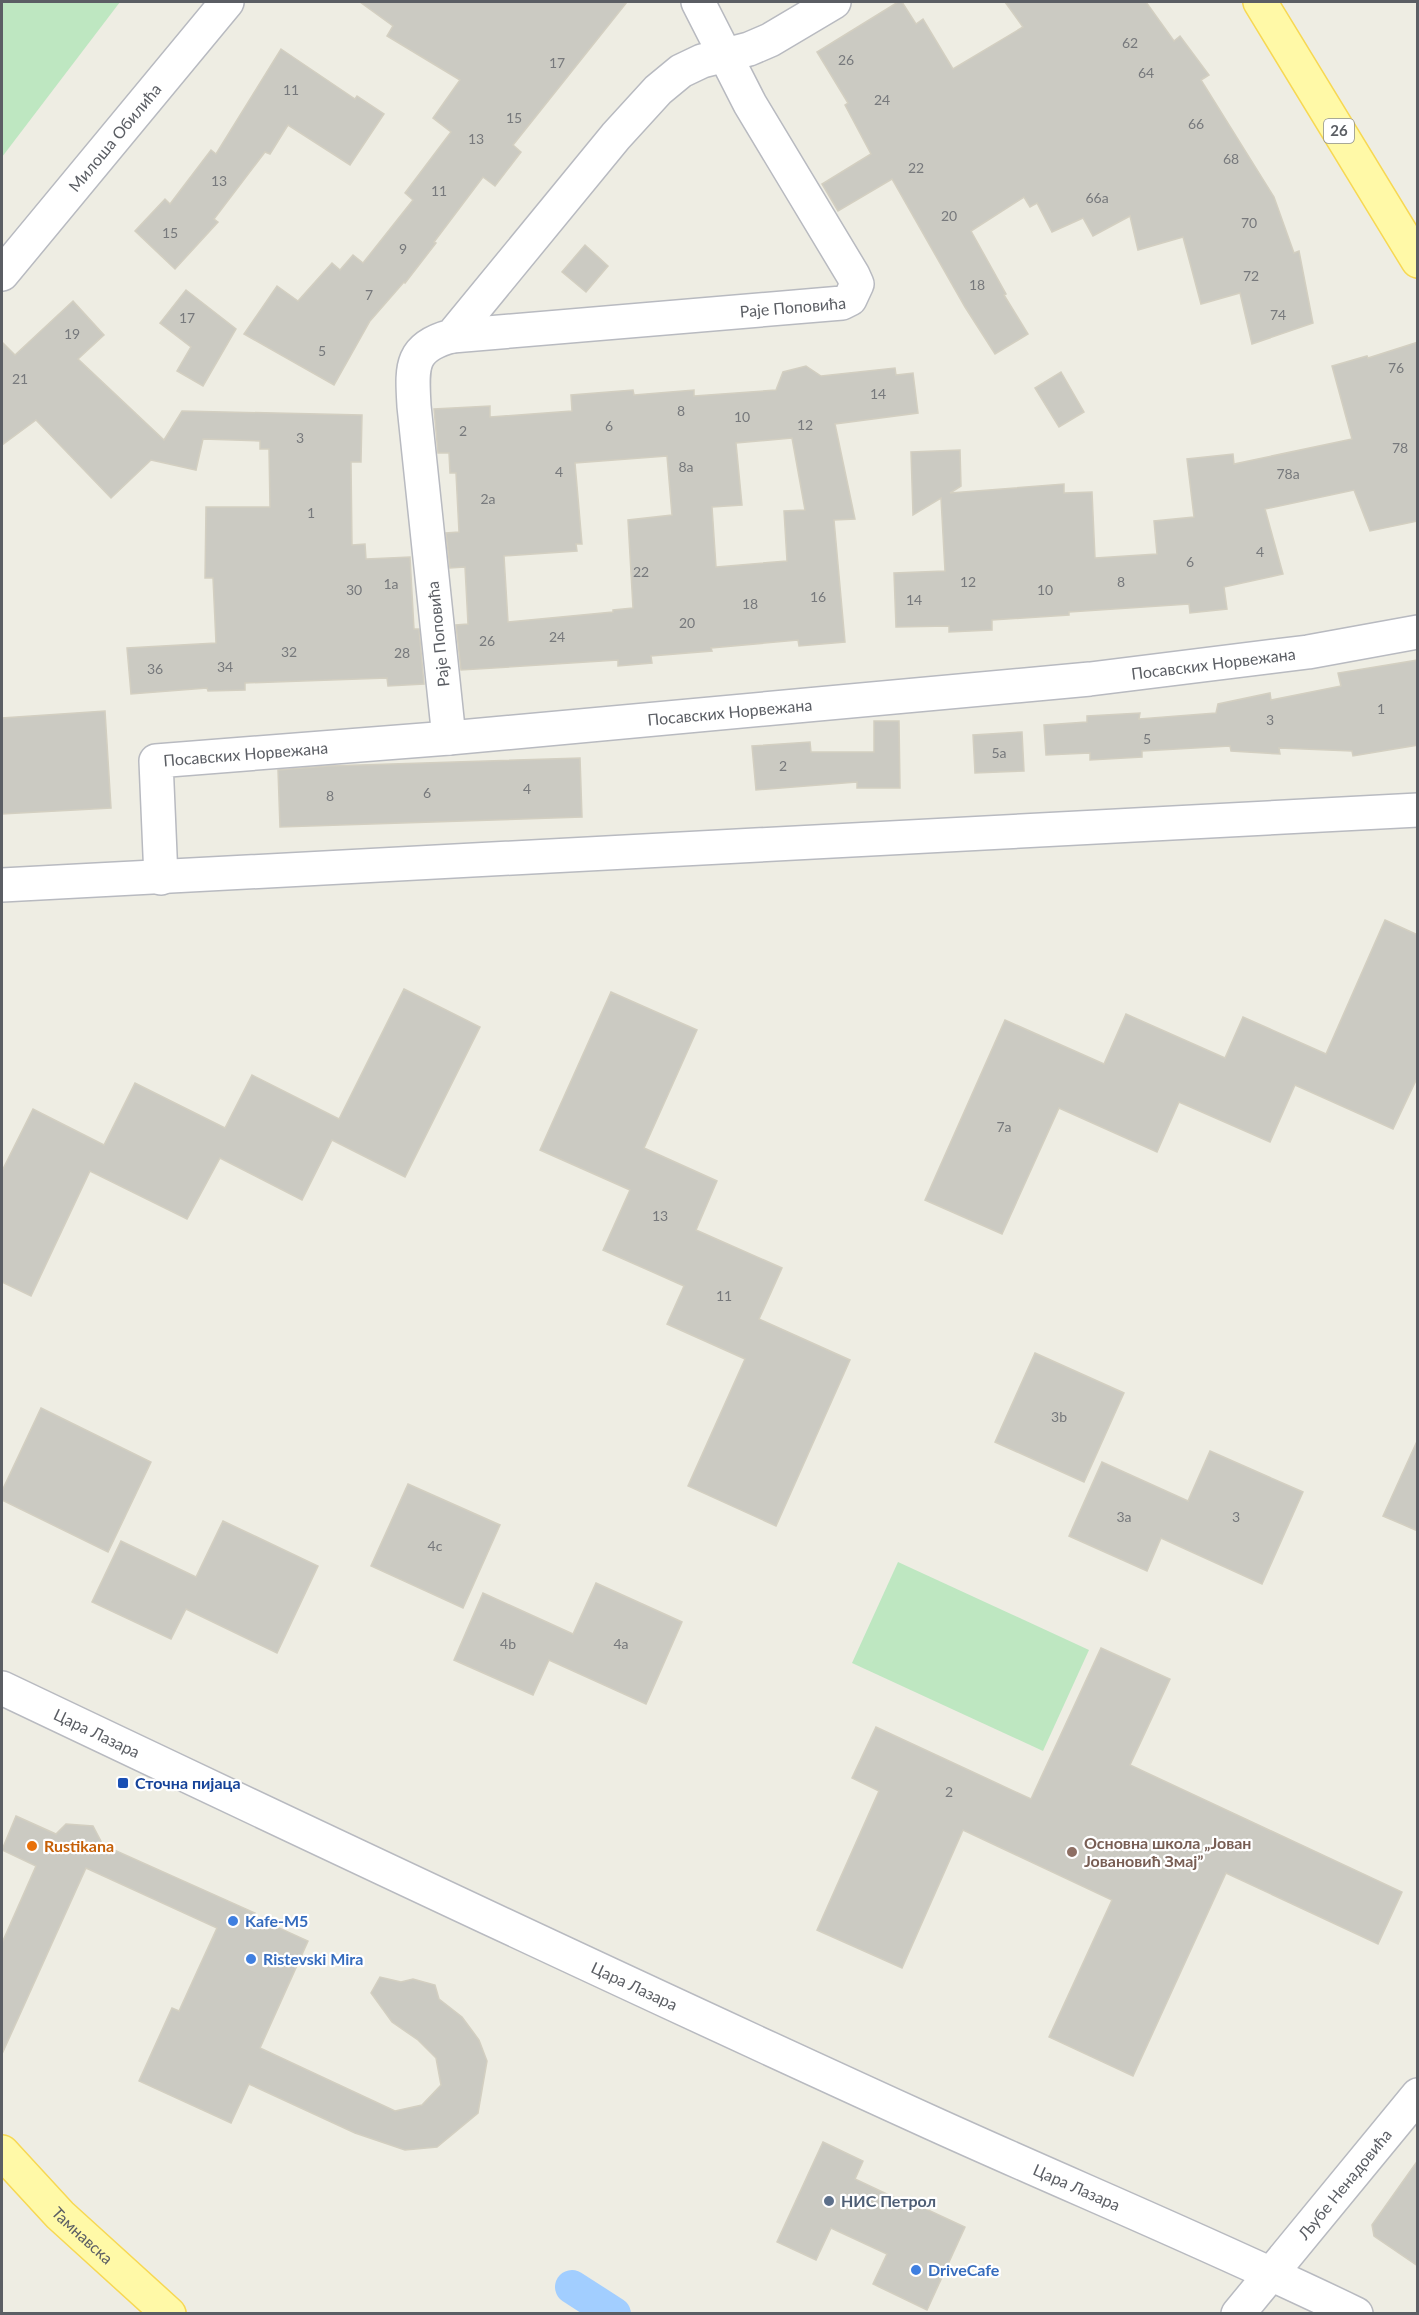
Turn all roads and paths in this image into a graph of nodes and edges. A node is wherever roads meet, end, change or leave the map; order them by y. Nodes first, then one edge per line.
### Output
1 (227, 2) edge
2 (698, 2) edge
3 (834, 2) edge
4 (1260, 2) edge
5 (725, 54) junction
6 (1418, 261) edge
7 (2, 274) edge
8 (452, 336) junction
9 (1418, 632) edge
10 (449, 738) junction
11 (1418, 810) edge
12 (161, 878) junction
13 (2, 885) edge
14 (2, 1688) edge
15 (1418, 2095) edge
16 (2, 2152) edge
17 (1273, 2273) junction
18 (169, 2313) edge
19 (1238, 2313) edge
20 (1356, 2313) edge

1 - 7 street, Милоша Обилића
2 - 5 street
3 - 5 street, Раје Поповића
4 - 6 main road, 26
5 - 8 street, Раје Поповића
5 - 8 street, Раје Поповића
8 - 10 street, Раје Поповића
9 - 10 street, Посавских Норвежана
10 - 12 street, Посавских Норвежана
11 - 12 street
12 - 13 street
14 - 17 street, Цара Лазара
15 - 17 street, Љубе Ненадовића
16 - 18 main road, Тамнавска
17 - 19 street, Љубе Ненадовића
17 - 20 street, Цара Лазара

